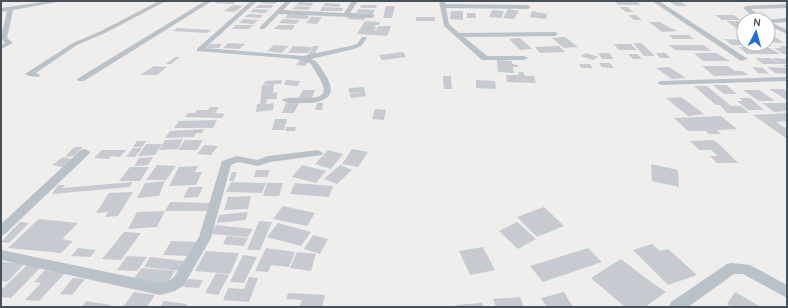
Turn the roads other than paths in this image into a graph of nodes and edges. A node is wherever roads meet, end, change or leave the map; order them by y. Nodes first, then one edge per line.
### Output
1 (60, 1) edge
2 (164, 1) edge
3 (209, 1) edge
4 (254, 1) edge
5 (289, 1) edge
6 (355, 1) edge
7 (655, 1) edge
8 (443, 4) edge
9 (787, 6) edge
10 (528, 7) dead end
11 (10, 9) junction
12 (1, 10) edge
13 (279, 12) junction
14 (751, 12) edge
15 (346, 15) junction
16 (372, 16) dead end
17 (787, 20) edge
18 (776, 21) edge
19 (776, 26) edge
20 (262, 28) dead end
21 (787, 32) edge
22 (555, 34) dead end
23 (458, 35) junction
24 (364, 38) dead end
25 (1, 47) edge
26 (305, 58) junction
27 (524, 58) dead end
28 (744, 59) dead end
29 (36, 75) dead end
30 (81, 79) dead end
31 (787, 79) edge
32 (660, 83) dead end
33 (286, 100) dead end
34 (85, 152) dead end
35 (318, 153) dead end
36 (1, 231) edge
37 (1, 256) edge
38 (787, 292) edge
39 (676, 307) edge

1 - 11 street
2 - 29 street
3 - 30 street
4 - 26 street
5 - 13 street
6 - 15 street
7 - 28 street
8 - 10 street
8 - 23 street
9 - 14 street
11 - 12 street
11 - 25 street
13 - 15 street
13 - 20 street
15 - 16 street
17 - 18 street
19 - 21 street
22 - 23 street
23 - 27 street
24 - 26 street
26 - 33 street
31 - 32 street
34 - 36 street
35 - 37 street
38 - 39 street

